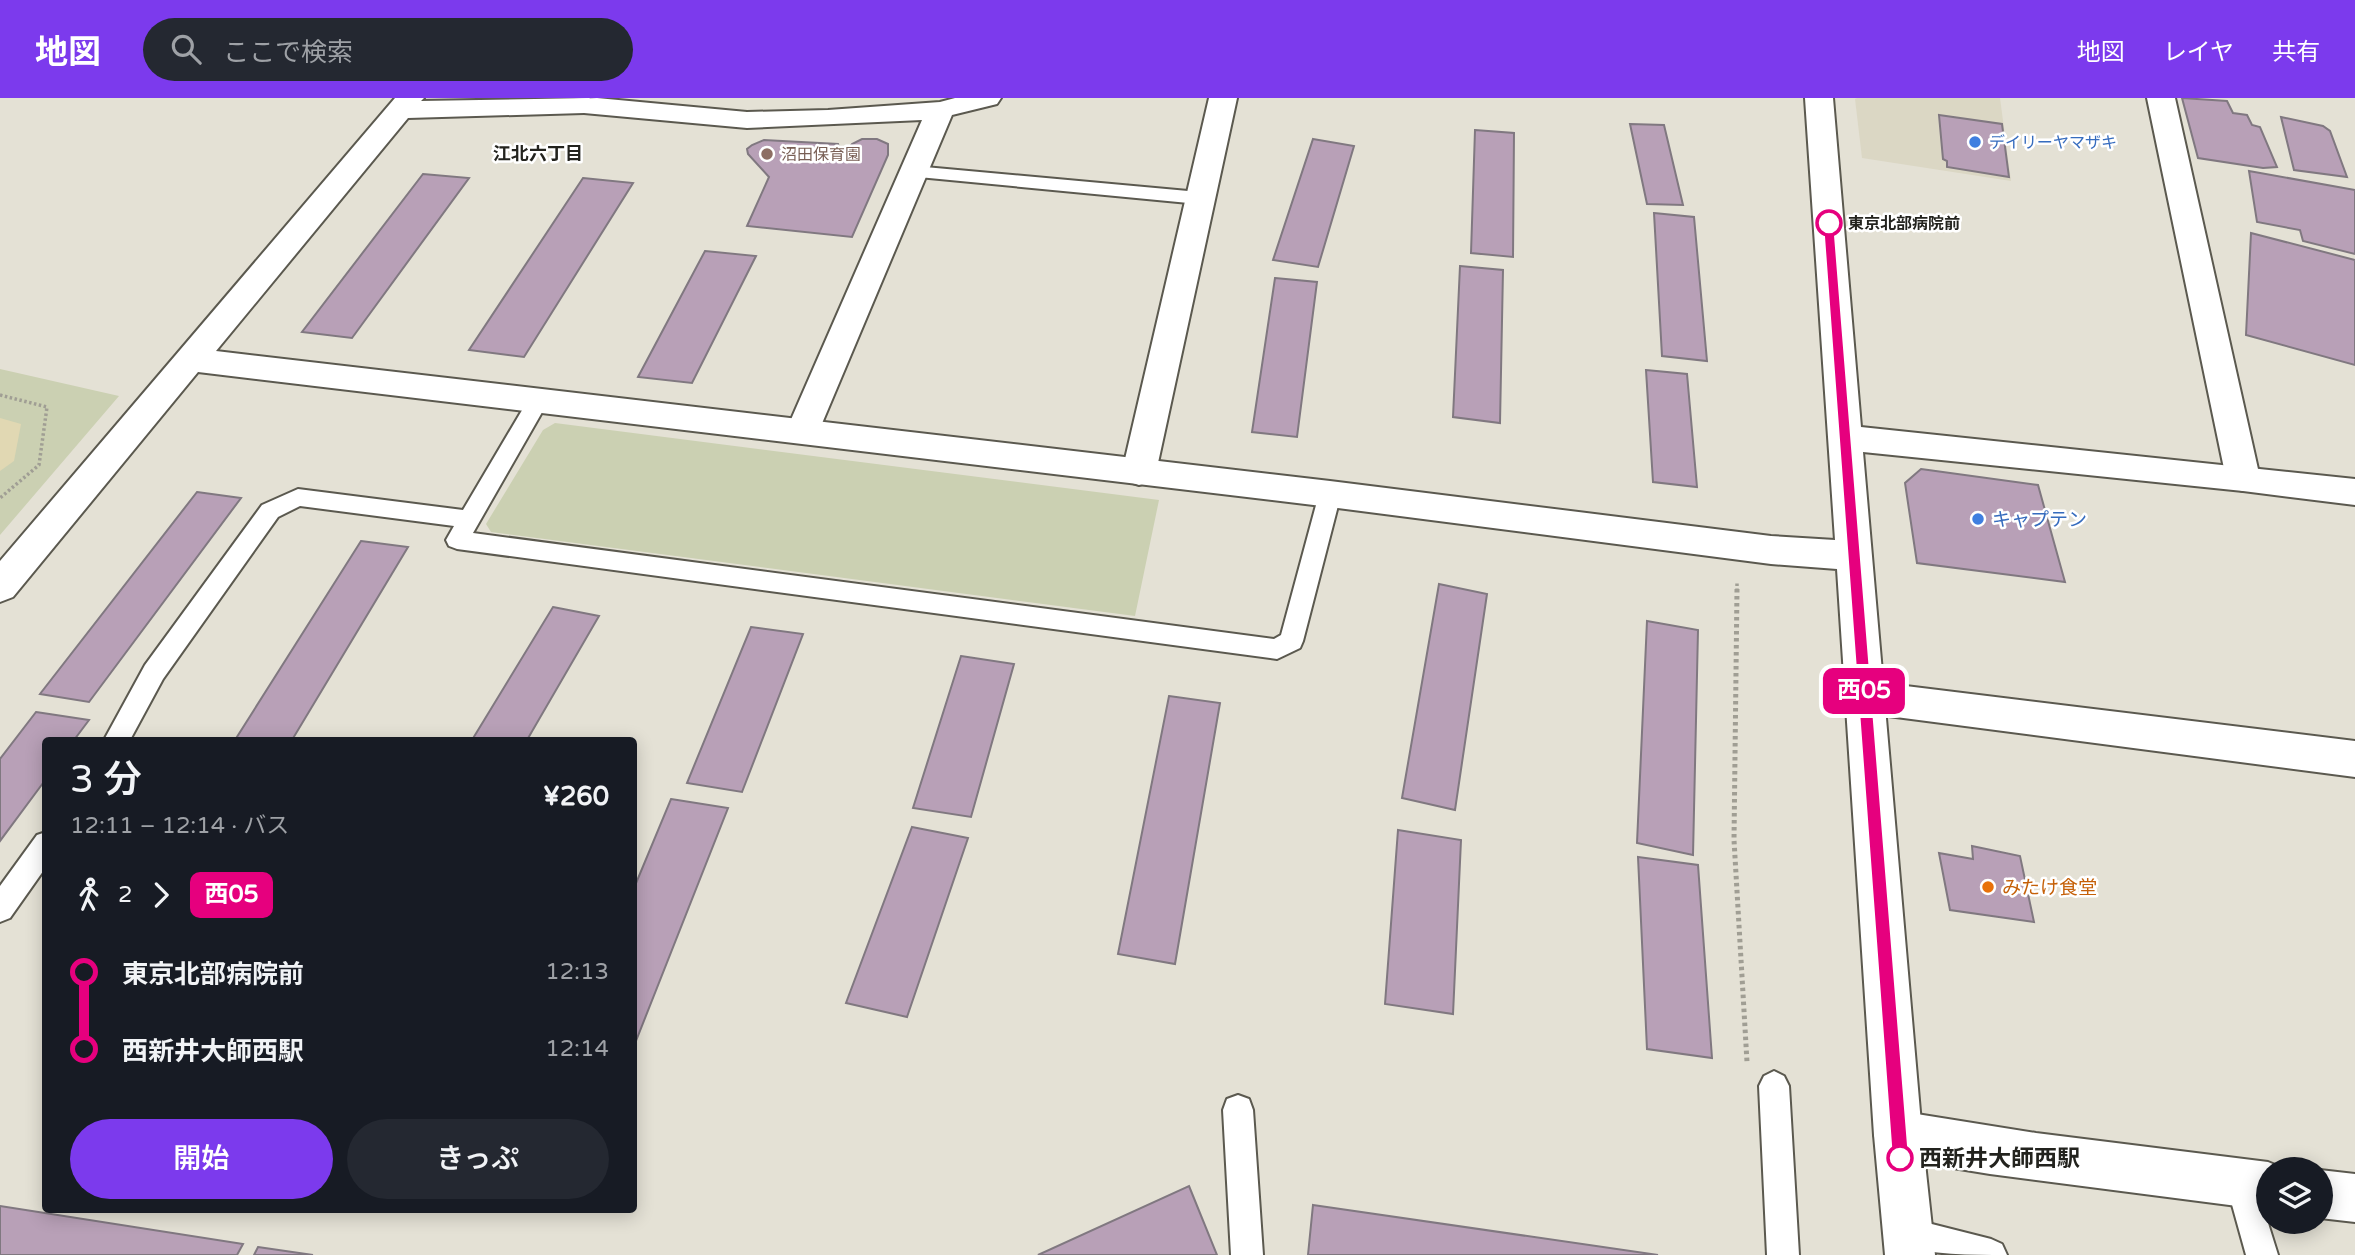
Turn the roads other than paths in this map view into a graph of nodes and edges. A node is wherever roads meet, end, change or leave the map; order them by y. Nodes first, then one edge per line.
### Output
1 (626, 98) edge
2 (987, 98) edge
3 (1223, 98) edge
4 (1819, 98) edge
5 (2161, 98) edge
6 (405, 104) edge
7 (584, 105) junction
8 (940, 110) junction
9 (914, 172) junction
10 (1199, 198) junction
11 (191, 360) junction
12 (538, 401) junction
13 (803, 431) junction
14 (1845, 438) junction
15 (1139, 472) junction
16 (2243, 478) junction
17 (2355, 492) edge
18 (1330, 494) junction
19 (469, 519) junction
20 (1854, 556) junction
21 (0, 587) edge
22 (1865, 696) junction
23 (119, 737) edge
24 (2355, 759) edge
25 (42, 850) edge
26 (0, 909) edge
27 (1761, 1080) road end
28 (1238, 1110) dead end
29 (1898, 1135) junction
30 (2255, 1185) edge
31 (2333, 1195) edge
32 (2355, 1198) edge
33 (1909, 1245) edge
34 (1247, 1255) edge
35 (1783, 1255) edge
36 (1991, 1255) edge
37 (2262, 1255) edge

1 - 7 street
2 - 8 street
3 - 10 street
4 - 14 street
5 - 16 street
6 - 7 street
6 - 11 street
7 - 8 street
8 - 9 street
9 - 10 lane
9 - 13 street
10 - 15 street
11 - 12 street
11 - 21 street
12 - 13 street
12 - 19 lane
13 - 15 street
14 - 16 street
14 - 20 street
15 - 18 street
16 - 17 street
18 - 19 lane
18 - 20 street
19 - 23 lane
20 - 22 street
22 - 24 street
22 - 29 street
25 - 26 lane
27 - 35 lane
28 - 34 lane
29 - 30 street
29 - 33 street
30 - 37 lane
31 - 32 street
33 - 36 lane

